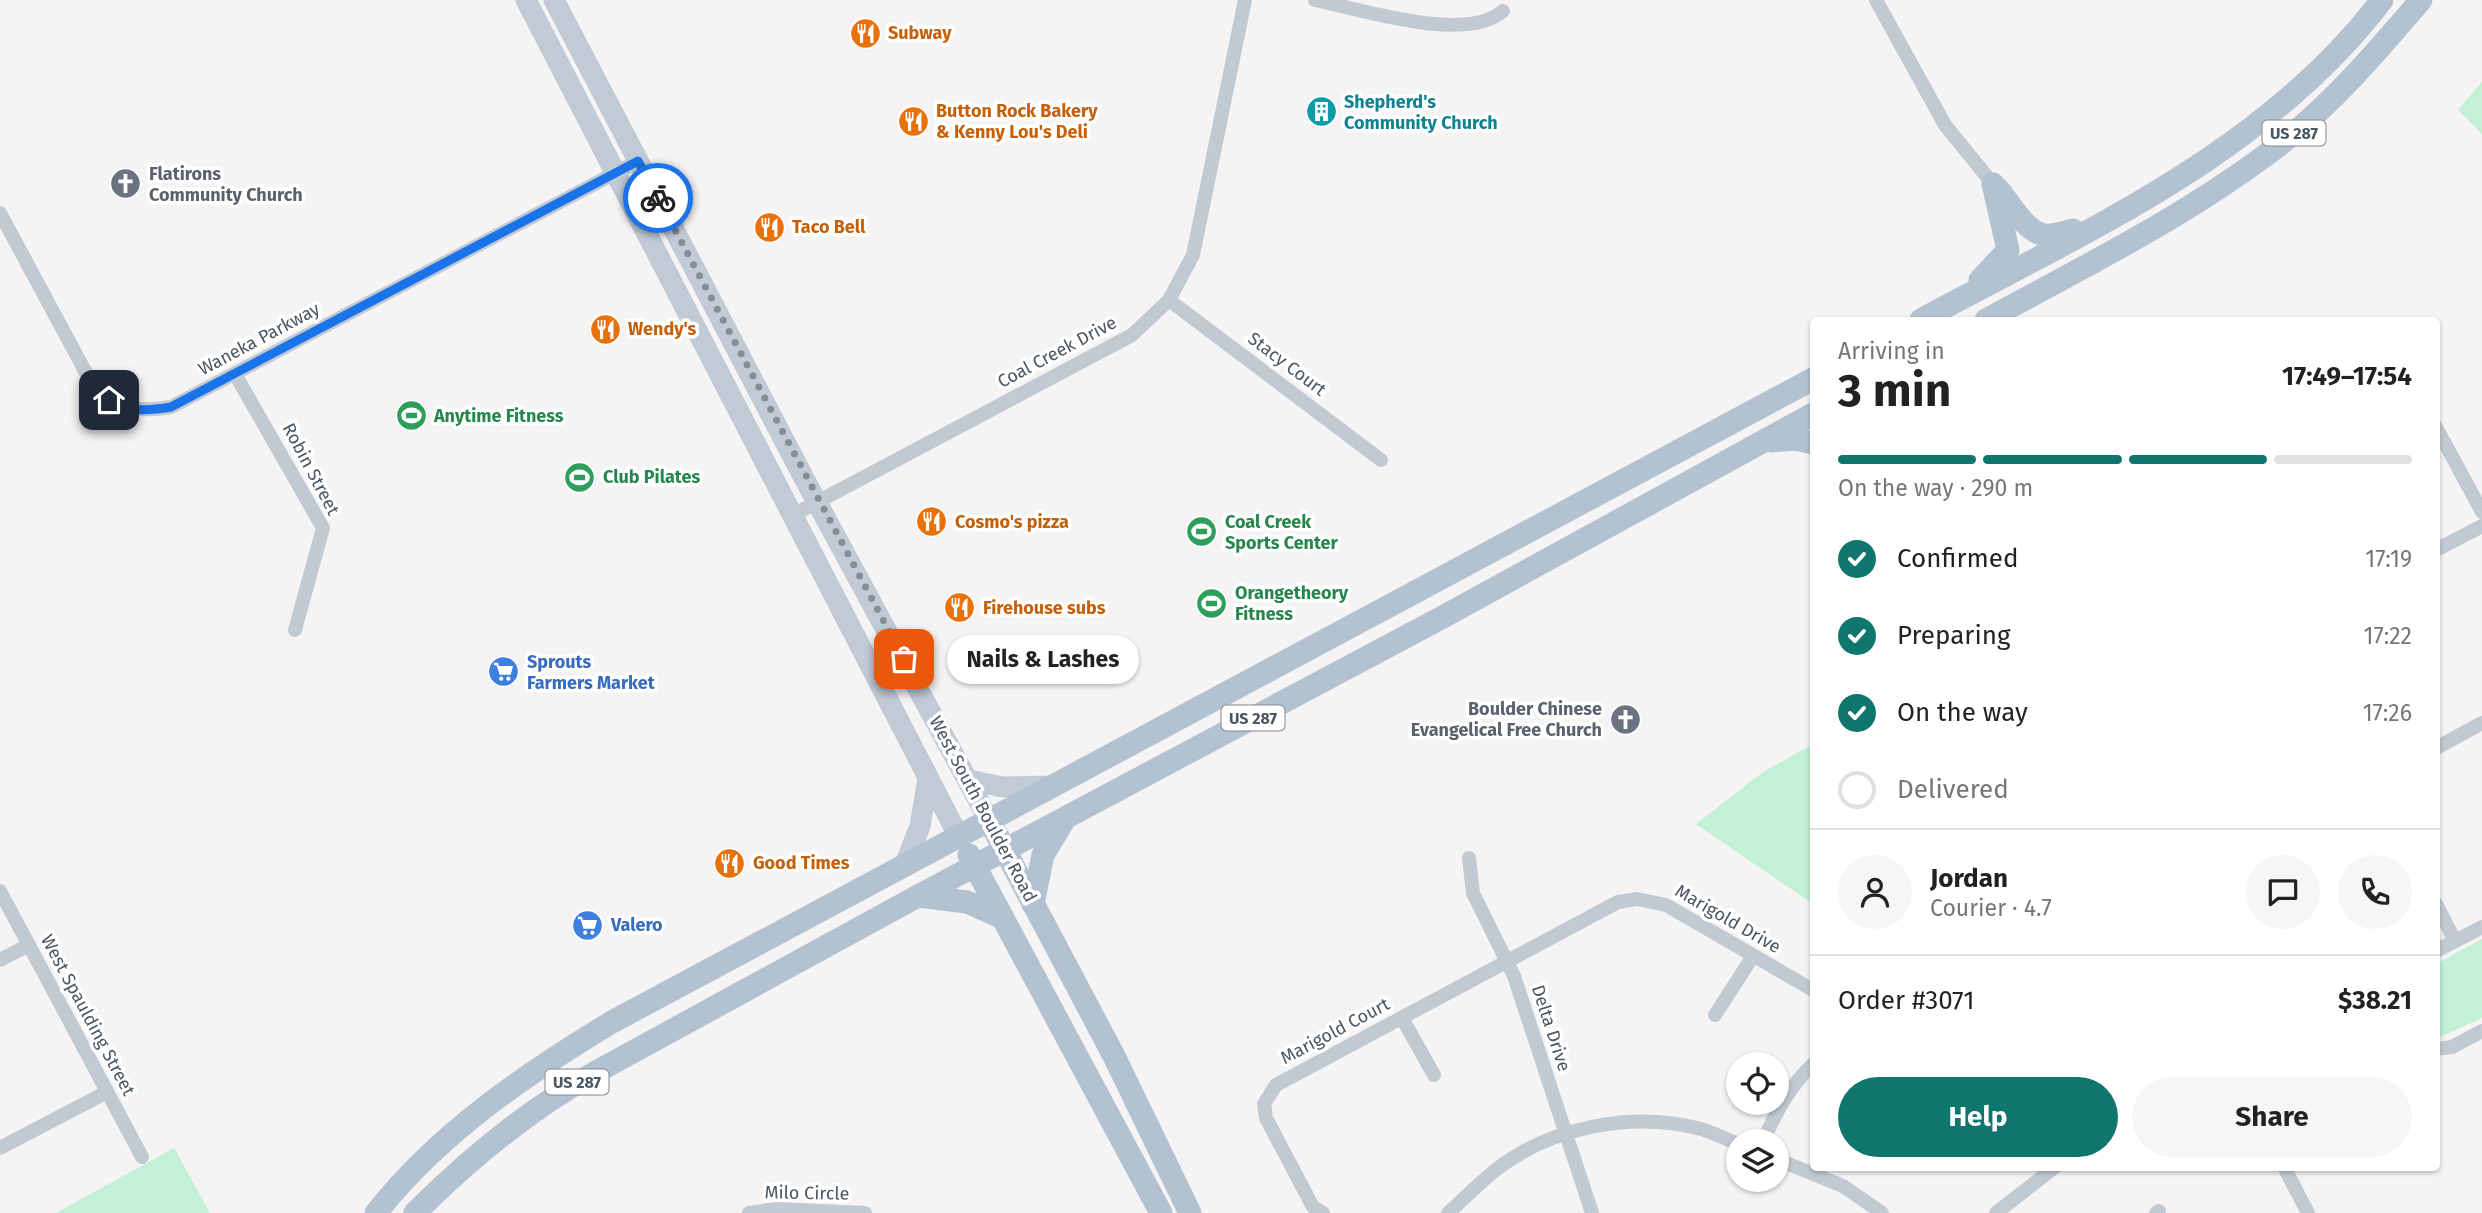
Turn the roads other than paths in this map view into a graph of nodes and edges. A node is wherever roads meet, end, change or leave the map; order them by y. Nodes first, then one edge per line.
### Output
1 (526, 0) edge
2 (554, 0) edge
3 (1245, 0) edge
4 (1315, 0) edge
5 (1876, 0) edge
6 (2382, 0) edge
7 (2421, 0) edge
8 (1503, 11) dead end
9 (638, 161) junction
10 (614, 174) junction
11 (1993, 184) junction
12 (0, 213) edge
13 (2094, 226) junction
14 (1961, 299) junction
15 (1168, 300) junction
16 (1927, 317) edge
17 (1991, 317) edge
18 (235, 374) junction
19 (1810, 381) edge
20 (1810, 416) edge
21 (2440, 434) edge
22 (1810, 443) edge
23 (1762, 444) junction
24 (1381, 460) dead end
25 (817, 502) junction
26 (2482, 512) edge
27 (791, 516) junction
28 (2482, 526) edge
29 (2440, 548) edge
30 (295, 630) dead end
31 (2482, 723) edge
32 (2440, 746) edge
33 (928, 779) junction
34 (968, 780) junction
35 (1053, 786) junction
36 (1065, 819) junction
37 (989, 820) junction
38 (959, 837) junction
39 (1005, 850) junction
40 (1469, 858) dead end
41 (975, 866) junction
42 (904, 867) junction
43 (0, 891) edge
44 (918, 896) junction
45 (1033, 904) junction
46 (2440, 912) edge
47 (1003, 918) junction
48 (2482, 927) edge
49 (2455, 941) junction
50 (29, 945) junction
51 (2440, 949) edge
52 (1753, 956) junction
53 (0, 960) edge
54 (1507, 960) junction
55 (1810, 988) edge
56 (1715, 1015) dead end
57 (1402, 1018) junction
58 (2482, 1031) edge
59 (2440, 1048) edge
60 (1810, 1067) edge
61 (1434, 1075) dead end
62 (107, 1092) junction
63 (1768, 1129) edge
64 (1566, 1135) junction
65 (1726, 1139) edge
66 (0, 1148) edge
67 (142, 1157) dead end
68 (1789, 1165) edge
69 (2050, 1171) edge
70 (2286, 1171) edge
71 (376, 1213) edge
72 (415, 1213) edge
73 (749, 1213) edge
74 (865, 1213) edge
75 (1161, 1213) edge
76 (1190, 1213) edge
77 (1323, 1213) edge
78 (1448, 1213) edge
79 (1592, 1213) edge
80 (1882, 1213) edge
81 (1996, 1213) edge
82 (2308, 1213) edge

1 - 10 main road, West South Boulder Road
2 - 9 main road, West South Boulder Road
3 - 15 street, Coal Creek Drive
4 - 8 street
5 - 11 street
6 - 13 main road, US 287
7 - 17 main road, US 287
9 - 10 street, Waneka Parkway
9 - 25 main road, West South Boulder Road
10 - 18 street, Waneka Parkway
10 - 27 main road, West South Boulder Road
11 - 13 main road
11 - 14 main road
12 - 18 street, Waneka Parkway
13 - 14 main road, US 287
14 - 16 main road, US 287
15 - 24 street, Stacy Court
15 - 25 street, Coal Creek Drive
18 - 30 street, Robin Street
19 - 35 main road, US 287
20 - 23 main road, US 287
21 - 26 street
22 - 23 main road
23 - 36 main road, US 287
25 - 27 street, Coal Creek Drive
25 - 34 main road, West South Boulder Road
27 - 33 main road, West South Boulder Road
28 - 29 street
31 - 32 street
33 - 38 main road, West South Boulder Road
33 - 42 main road
34 - 35 main road
34 - 37 main road, West South Boulder Road
35 - 37 main road, US 287
36 - 39 main road, US 287
36 - 45 main road
37 - 38 main road, US 287
37 - 39 main road, West South Boulder Road
38 - 41 main road, West South Boulder Road
38 - 42 main road, US 287
39 - 41 main road, US 287
39 - 45 main road, West South Boulder Road
40 - 54 street, Delta Drive
41 - 44 main road, US 287
41 - 47 main road, West South Boulder Road
42 - 71 main road, US 287
43 - 50 street, West Spaulding Street
44 - 47 main road
44 - 72 main road, US 287
45 - 76 main road, West South Boulder Road
46 - 49 street
47 - 75 main road, West South Boulder Road
48 - 49 street
49 - 51 street
50 - 53 street
50 - 62 street, West Spaulding Street
52 - 54 street, Marigold Drive
52 - 55 street, Marigold Drive
52 - 56 street
54 - 57 street, Marigold Court
54 - 64 street, Delta Drive
57 - 61 street
57 - 77 street, Marigold Court
58 - 59 street
60 - 63 street
62 - 66 street
62 - 67 street, West Spaulding Street
64 - 65 street
64 - 78 street
64 - 79 street, Delta Drive
68 - 80 street
69 - 81 street
70 - 82 street
73 - 74 street, Milo Circle

